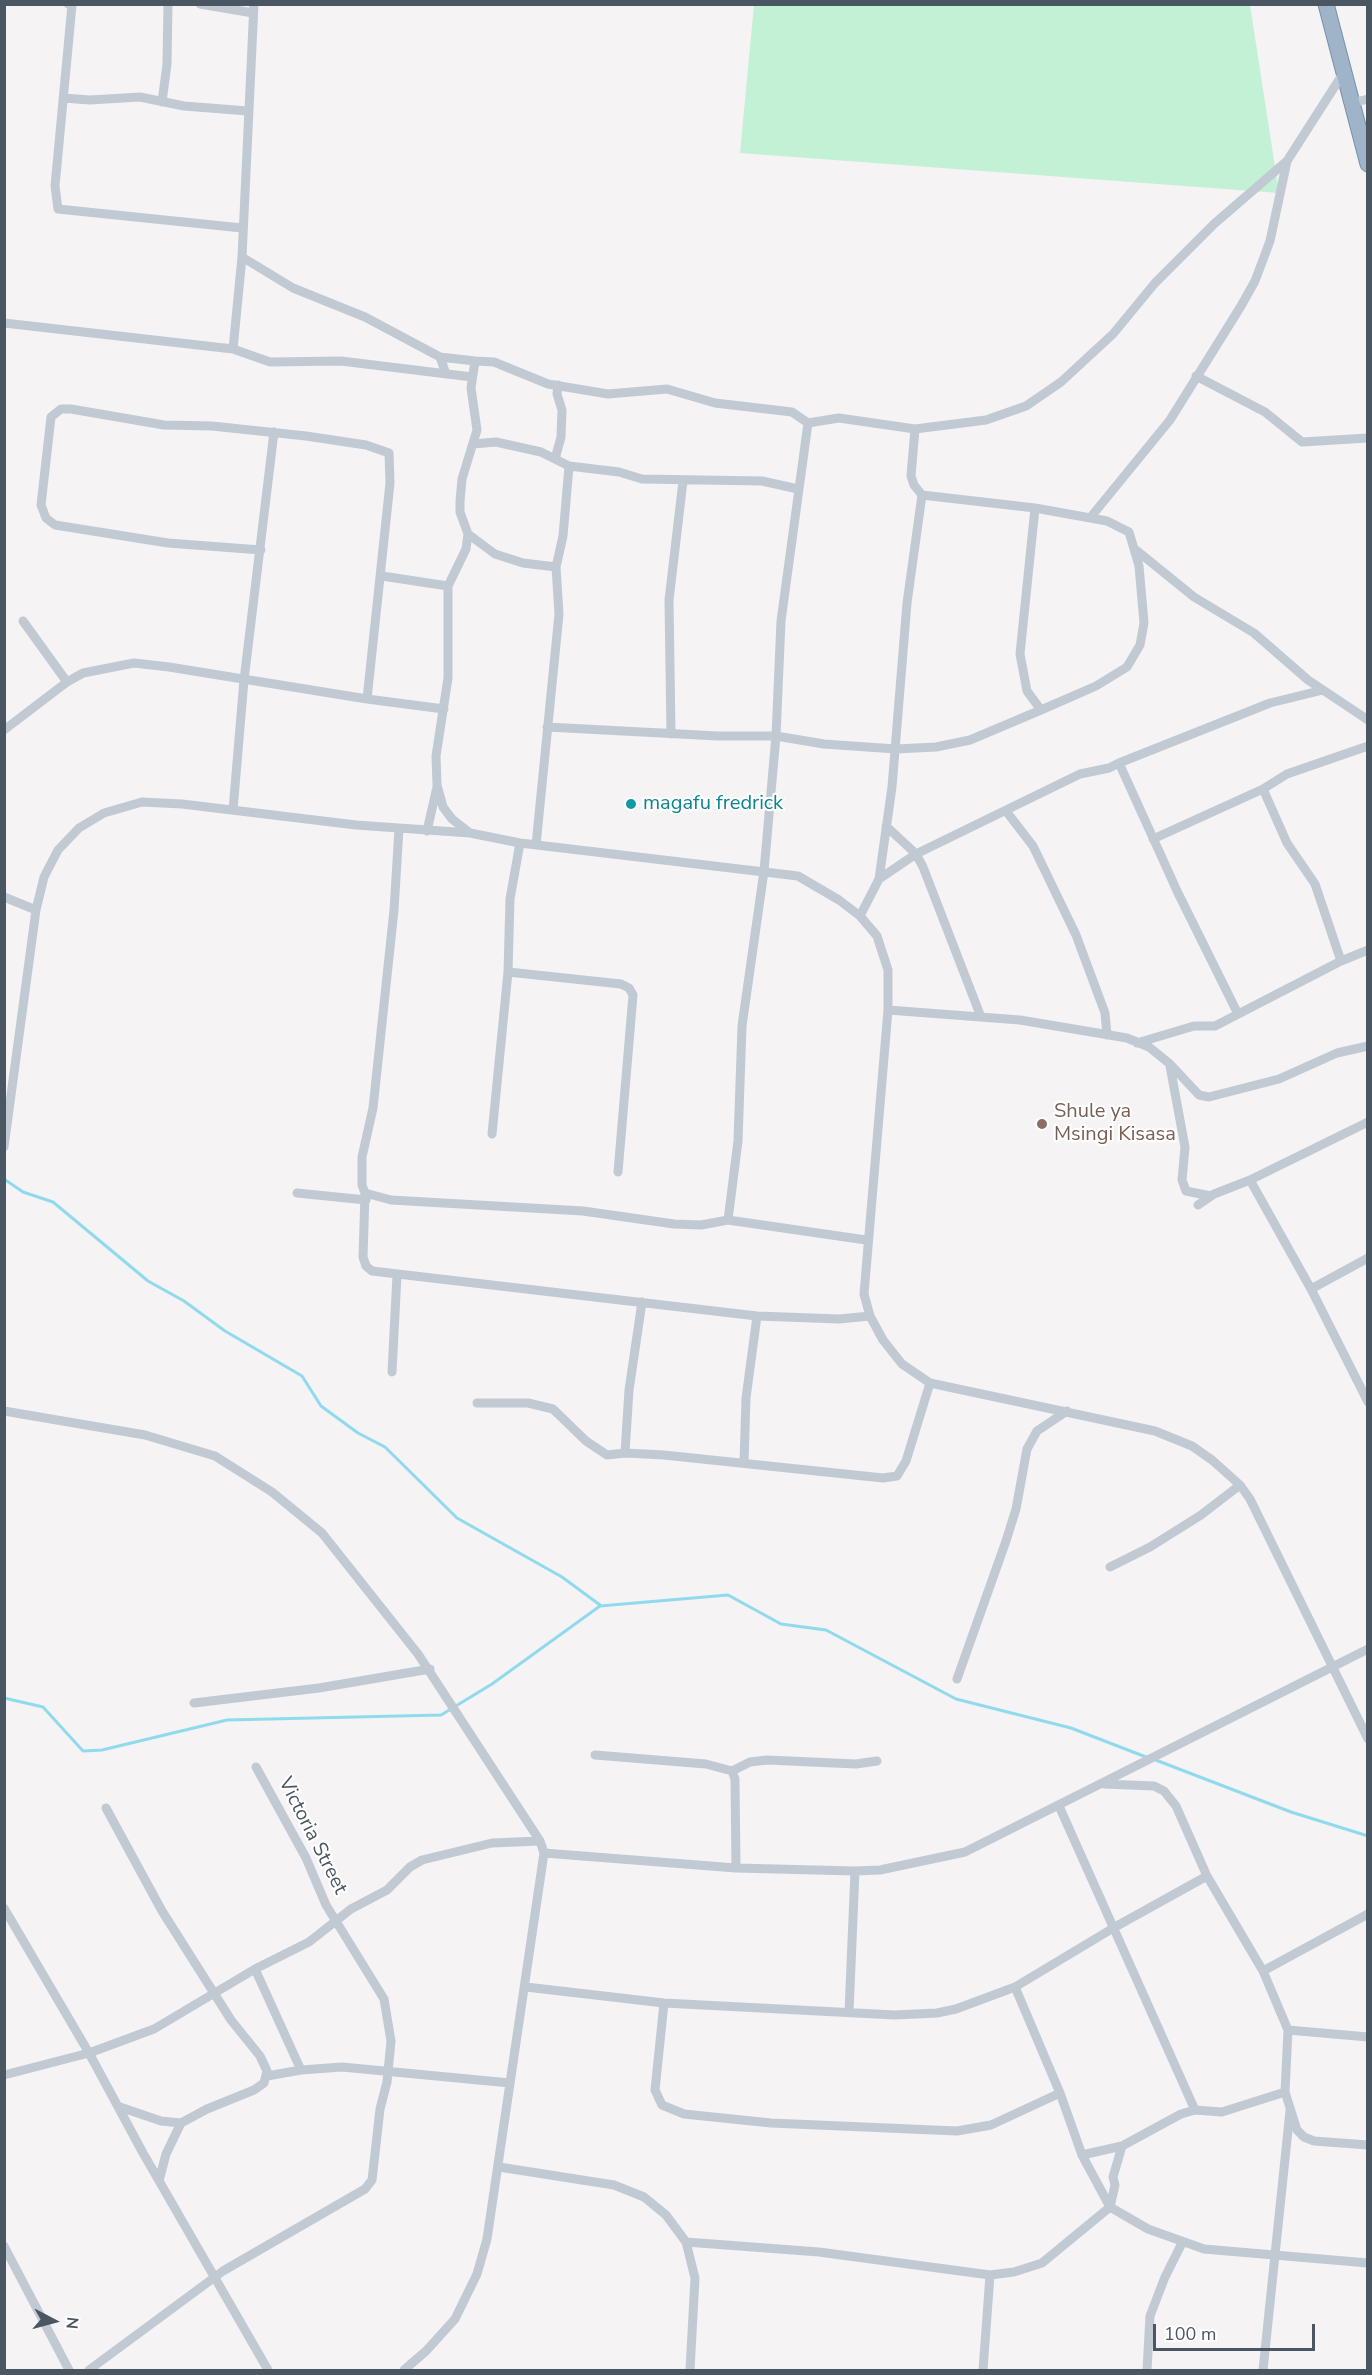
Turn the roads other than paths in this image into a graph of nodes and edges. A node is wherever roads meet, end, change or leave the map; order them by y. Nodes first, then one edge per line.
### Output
1 (68, 4) edge
2 (168, 4) edge
3 (200, 4) edge
4 (1326, 4) edge
5 (72, 5) edge
6 (253, 9) edge
7 (1345, 72) junction
8 (63, 98) junction
9 (1360, 101) edge
10 (162, 102) junction
11 (248, 111) junction
12 (1287, 161) junction
13 (1368, 164) edge
14 (242, 228) junction
15 (242, 257) junction
16 (4, 323) edge
17 (233, 349) junction
18 (440, 357) junction
19 (474, 361) junction
20 (446, 374) junction
21 (1196, 376) junction
22 (472, 377) junction
23 (558, 385) junction
24 (808, 423) junction
25 (915, 429) junction
26 (274, 432) junction
27 (1368, 438) edge
28 (473, 444) junction
29 (555, 459) junction
30 (569, 466) junction
31 (683, 480) junction
32 (798, 489) junction
33 (922, 495) junction
34 (1035, 508) junction
35 (1090, 518) junction
36 (468, 534) junction
37 (261, 550) junction
38 (1136, 550) junction
39 (556, 567) junction
40 (381, 576) junction
41 (448, 586) junction
42 (23, 621) dead end
43 (244, 680) junction
44 (67, 682) junction
45 (1323, 690) junction
46 (367, 699) junction
47 (444, 709) junction
48 (1041, 711) junction
49 (1368, 720) edge
50 (547, 727) junction
51 (4, 730) edge
52 (671, 734) junction
53 (776, 736) junction
54 (1368, 746) edge
55 (896, 749) junction
56 (1119, 763) junction
57 (437, 784) junction
58 (1263, 789) junction
59 (233, 810) junction
60 (1006, 811) junction
61 (886, 826) junction
62 (399, 829) junction
63 (427, 831) junction
64 (470, 833) junction
65 (1153, 839) junction
66 (520, 843) junction
67 (537, 845) junction
68 (916, 854) junction
69 (764, 871) junction
70 (879, 879) junction
71 (4, 897) edge
72 (36, 910) junction
73 (860, 916) junction
74 (1368, 950) edge
75 (1341, 961) junction
76 (508, 972) junction
77 (888, 1010) junction
78 (1237, 1012) junction
79 (981, 1017) junction
80 (1107, 1035) junction
81 (1137, 1043) junction
82 (1368, 1046) edge
83 (1170, 1064) junction
84 (1368, 1122) edge
85 (492, 1134) dead end
86 (4, 1147) edge
87 (618, 1172) dead end
88 (1250, 1180) junction
89 (297, 1193) dead end
90 (1211, 1196) junction
91 (366, 1197) junction
92 (1198, 1205) dead end
93 (728, 1220) junction
94 (866, 1240) junction
95 (1368, 1258) edge
96 (397, 1275) junction
97 (1311, 1288) junction
98 (642, 1302) junction
99 (757, 1316) junction
100 (870, 1316) junction
101 (392, 1372) dead end
102 (930, 1383) junction
103 (1365, 1389) edge
104 (1368, 1402) edge
105 (477, 1403) dead end
106 (4, 1411) edge
107 (1067, 1411) junction
108 (625, 1453) junction
109 (744, 1463) junction
110 (1240, 1485) junction
111 (1110, 1567) dead end
112 (1368, 1649) edge
113 (1334, 1667) junction
114 (430, 1669) junction
115 (957, 1679) dead end
116 (194, 1703) dead end
117 (1368, 1739) edge
118 (596, 1755) dead end
119 (877, 1761) dead end
120 (256, 1767) dead end
121 (732, 1771) junction
122 (1102, 1784) junction
123 (1059, 1806) junction
124 (106, 1808) dead end
125 (540, 1841) junction
126 (544, 1852) junction
127 (736, 1868) junction
128 (855, 1872) junction
129 (1207, 1876) junction
130 (4, 1908) edge
131 (1368, 1914) edge
132 (336, 1921) junction
133 (1115, 1927) junction
134 (255, 1969) junction
135 (1263, 1971) junction
136 (526, 1987) junction
137 (1015, 1987) junction
138 (214, 1994) junction
139 (664, 2003) junction
140 (849, 2012) junction
141 (1288, 2030) junction
142 (1368, 2037) edge
143 (89, 2053) junction
144 (301, 2070) junction
145 (388, 2071) junction
146 (4, 2075) edge
147 (267, 2076) junction
148 (510, 2083) junction
149 (1285, 2092) junction
150 (1060, 2093) junction
151 (1291, 2106) junction
152 (120, 2107) junction
153 (1195, 2110) junction
154 (181, 2123) junction
155 (1368, 2145) edge
156 (1122, 2146) junction
157 (1082, 2155) junction
158 (499, 2167) junction
159 (159, 2181) junction
160 (1110, 2207) junction
161 (686, 2242) junction
162 (1182, 2243) junction
163 (4, 2246) edge
164 (1275, 2256) junction
165 (1368, 2263) edge
166 (990, 2275) junction
167 (216, 2277) junction
168 (69, 2370) edge
169 (89, 2370) edge
170 (268, 2370) edge
171 (404, 2370) edge
172 (690, 2370) edge
173 (983, 2370) edge
174 (1147, 2370) edge
175 (1263, 2370) edge

1 - 5 street
2 - 10 street
3 - 6 street
4 - 7 highway
5 - 8 street
6 - 11 street
7 - 9 highway
7 - 12 street
8 - 10 street
8 - 14 street
9 - 13 highway
10 - 11 street
11 - 14 street
12 - 21 street
12 - 25 street
14 - 15 street
15 - 17 street
15 - 18 street
16 - 17 street
17 - 20 street
18 - 19 street
18 - 20 street
19 - 22 street
19 - 23 street
20 - 22 street
21 - 27 street
21 - 35 street
22 - 28 street
23 - 24 street
23 - 29 street
24 - 25 street
24 - 32 street
25 - 33 street
26 - 37 street
26 - 37 street
26 - 40 street
28 - 29 street
28 - 36 street
29 - 30 street
30 - 31 street
30 - 39 street
31 - 32 street
31 - 52 street
32 - 53 street
33 - 34 street
33 - 55 street
34 - 35 street
34 - 48 street
35 - 38 street
36 - 39 street
36 - 41 street
37 - 43 street
38 - 45 street
38 - 48 street
39 - 50 street
40 - 41 street
40 - 46 street
41 - 47 street
42 - 44 street
43 - 44 street
43 - 46 street
43 - 59 street
44 - 51 street
45 - 49 street
45 - 56 street
46 - 47 street
47 - 57 street
48 - 55 street
50 - 52 street
50 - 67 street
52 - 53 street
53 - 55 street
53 - 69 street
54 - 58 street
55 - 61 street
56 - 60 street
56 - 65 street
57 - 63 street
57 - 64 street
58 - 65 street
58 - 75 street
59 - 62 street
59 - 72 street
60 - 68 street
60 - 80 street
61 - 68 street
61 - 70 street
62 - 63 street
62 - 91 street
63 - 64 street
64 - 66 street
65 - 78 street
66 - 67 street
66 - 76 street
67 - 69 street
68 - 70 street
68 - 79 street
69 - 73 street
69 - 93 street
70 - 73 street
71 - 72 street
72 - 86 street
73 - 77 street
74 - 75 street
75 - 78 street
76 - 85 street
76 - 87 street
77 - 79 street
77 - 94 street
78 - 81 street
79 - 80 street
80 - 81 street
81 - 83 street
82 - 83 street
83 - 90 street
84 - 88 street
88 - 90 street
88 - 97 street
89 - 91 street
90 - 92 street
91 - 93 street
91 - 96 street
93 - 94 street
94 - 100 street
95 - 97 street
96 - 98 street
96 - 101 street
97 - 103 street
98 - 99 street
98 - 108 street
99 - 100 street
99 - 109 street
100 - 102 street
102 - 107 street
102 - 109 street
103 - 104 street
105 - 108 street
106 - 114 street
107 - 110 street
107 - 115 street
108 - 109 street
110 - 111 street
110 - 113 street
112 - 113 street
113 - 117 street
113 - 122 street
114 - 116 street
114 - 125 street
118 - 121 street
119 - 121 street
120 - 132 street, Victoria Street
121 - 127 street
122 - 123 street
122 - 129 street
123 - 128 street
123 - 133 street
124 - 138 street
125 - 126 street
125 - 132 street
126 - 127 street
126 - 136 street
127 - 128 street
128 - 140 street
129 - 133 street
129 - 135 street
130 - 143 street
131 - 135 street
132 - 134 street
132 - 145 street, Victoria Street
133 - 137 street
133 - 153 street
134 - 138 street
134 - 144 street
135 - 141 street
136 - 139 street
136 - 148 street
137 - 140 street
137 - 150 street
138 - 143 street
138 - 147 street
139 - 140 street
139 - 150 street
141 - 142 street
141 - 149 street
143 - 146 street
143 - 152 street
144 - 145 street
144 - 147 street
145 - 148 street
145 - 167 street, Victoria Street
147 - 154 street
148 - 158 street
149 - 151 street
149 - 153 street
150 - 157 street
151 - 155 street
151 - 164 street
152 - 154 street
152 - 159 street
153 - 156 street
154 - 159 street
156 - 157 street
156 - 160 street
157 - 160 street
158 - 161 street
158 - 171 street
159 - 167 street
160 - 162 street
160 - 166 street
161 - 166 street
161 - 172 street
162 - 164 street
162 - 174 street
163 - 168 street
164 - 165 street
164 - 175 street
166 - 173 street
167 - 169 street, Victoria Street
167 - 170 street

